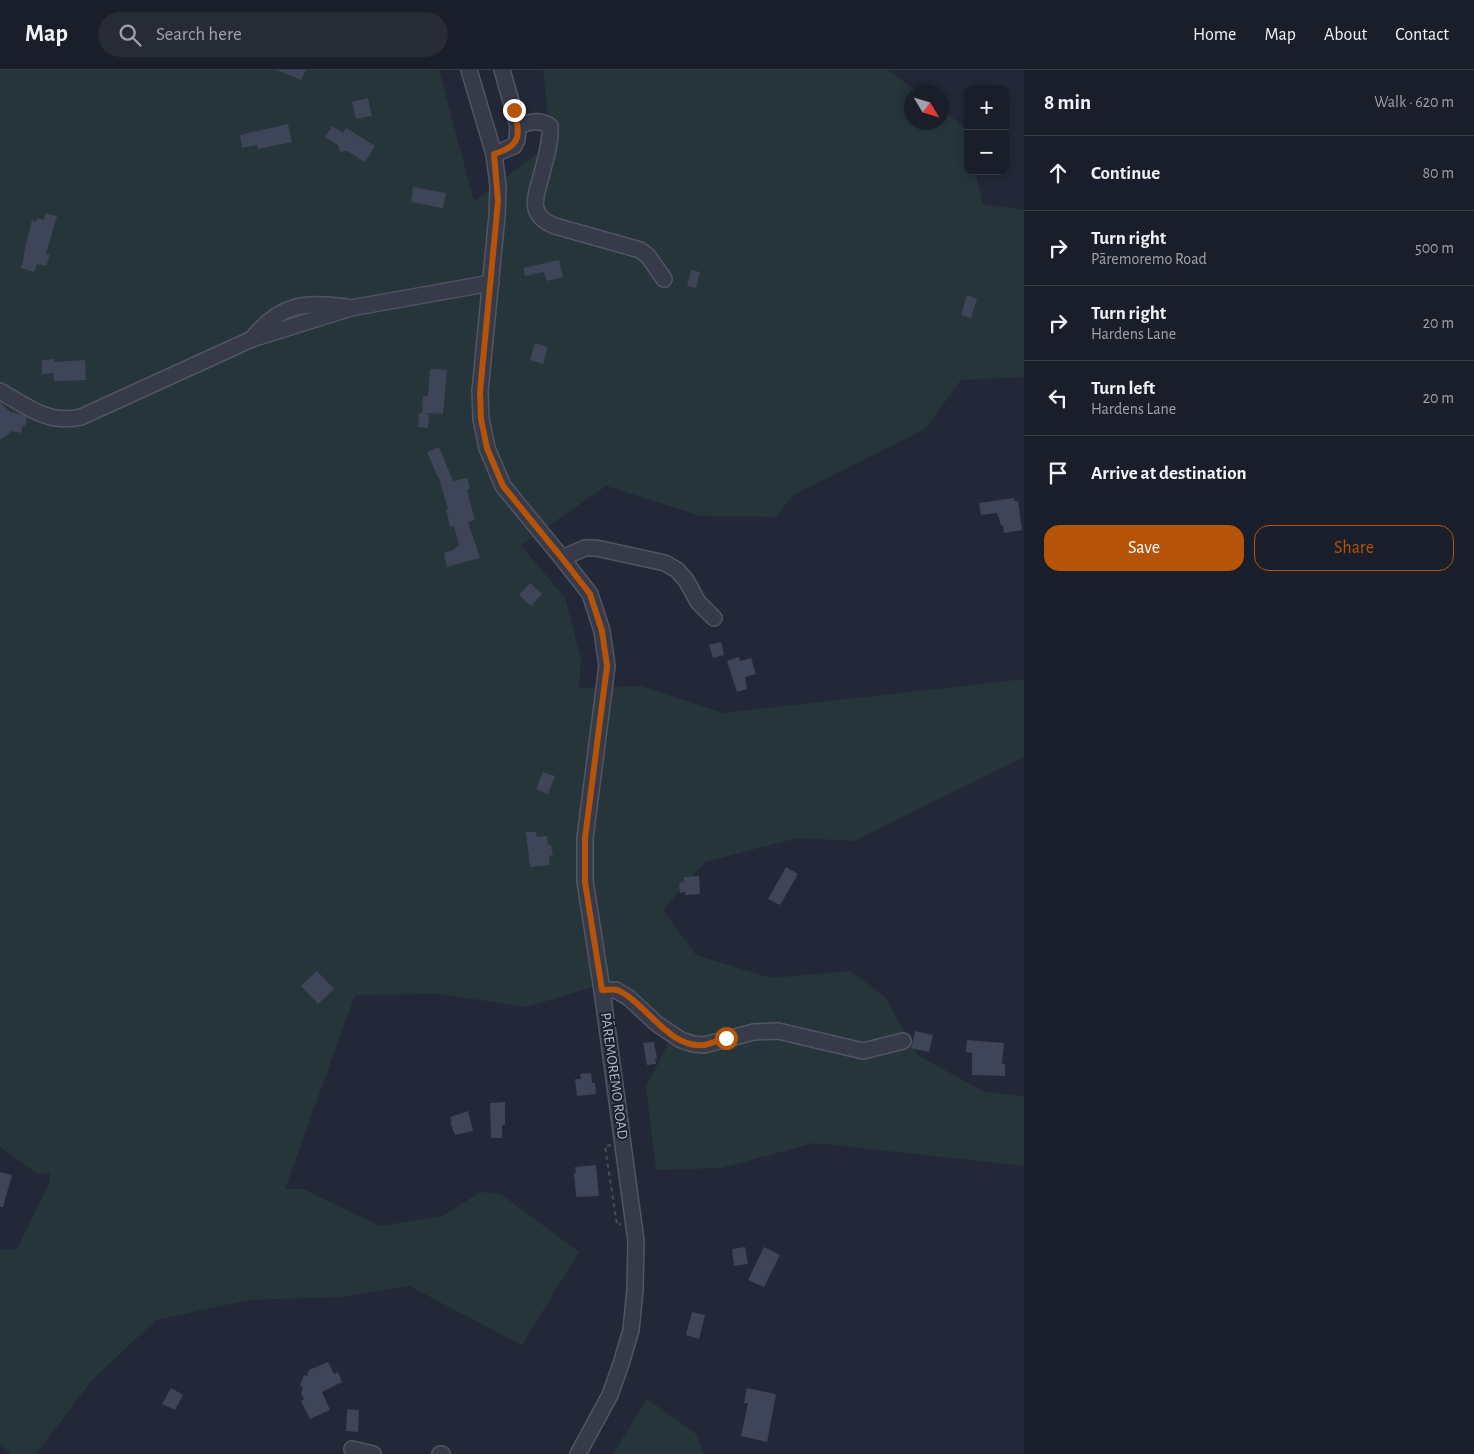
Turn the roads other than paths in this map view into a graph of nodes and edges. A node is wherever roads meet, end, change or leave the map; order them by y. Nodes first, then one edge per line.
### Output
1 (469, 70) edge
2 (502, 70) edge
3 (518, 126) junction
4 (494, 154) junction
5 (664, 279) dead end
6 (490, 283) junction
7 (0, 391) edge
8 (562, 558) junction
9 (714, 618) dead end
10 (602, 990) junction
11 (904, 1041) dead end
12 (352, 1448) dead end
13 (373, 1454) edge
14 (578, 1454) edge

1 - 4 street, PĀREMOREMO ROAD
2 - 3 street
3 - 4 street
3 - 5 street
4 - 6 street, PĀREMOREMO ROAD
6 - 7 street
6 - 8 street, PĀREMOREMO ROAD
8 - 9 street
8 - 10 street, PĀREMOREMO ROAD
10 - 11 street
10 - 14 street, PĀREMOREMO ROAD
12 - 13 street

